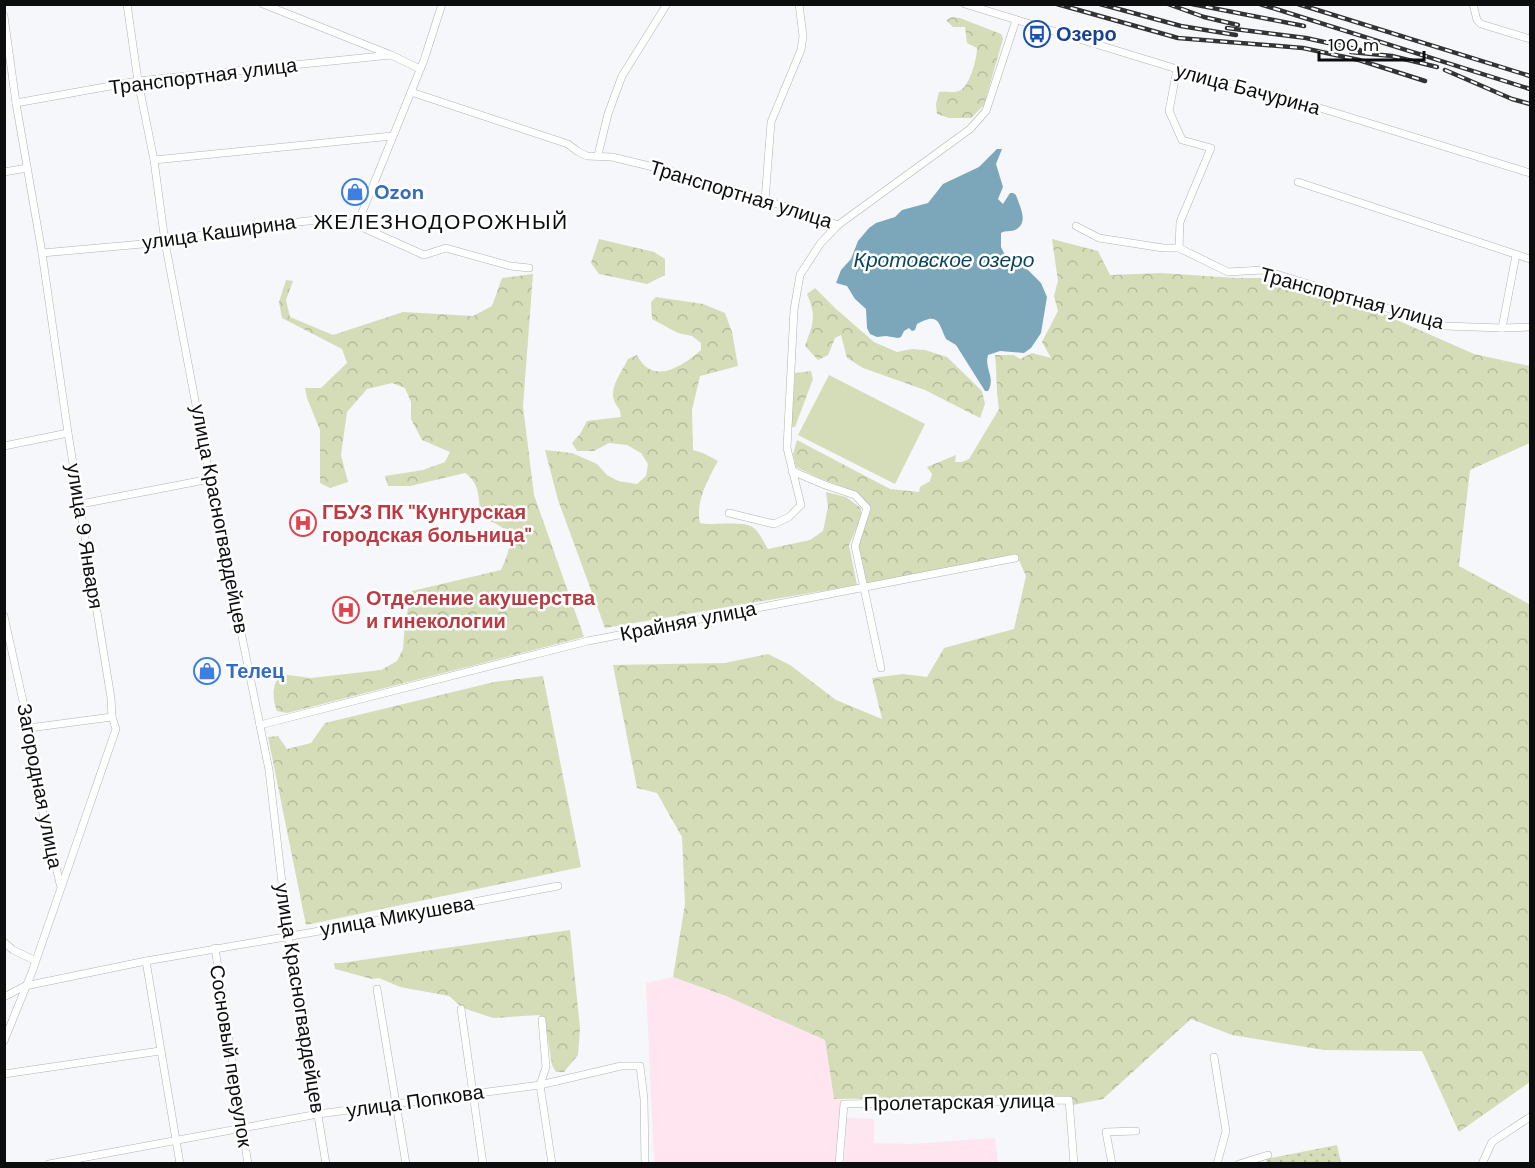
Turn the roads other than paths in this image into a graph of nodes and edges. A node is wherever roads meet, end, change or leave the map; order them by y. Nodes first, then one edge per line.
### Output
1 (127, 4) edge
2 (263, 4) edge
3 (442, 4) edge
4 (667, 4) edge
5 (799, 4) edge
6 (965, 4) edge
7 (1473, 4) edge
8 (4, 16) edge
9 (1016, 20) junction
10 (1530, 39) edge
11 (392, 55) junction
12 (420, 69) junction
13 (1177, 69) junction
14 (138, 81) junction
15 (411, 92) junction
16 (16, 103) junction
17 (392, 136) junction
18 (598, 155) junction
19 (154, 160) junction
20 (27, 168) junction
21 (4, 172) edge
22 (1530, 173) edge
23 (1298, 182) dead end
24 (765, 201) junction
25 (357, 225) junction
26 (838, 225) junction
27 (1076, 226) dead end
28 (165, 242) junction
29 (1179, 248) junction
30 (42, 253) junction
31 (1516, 255) junction
32 (1530, 259) edge
33 (529, 268) dead end
34 (1530, 327) edge
35 (1502, 328) junction
36 (68, 433) junction
37 (4, 446) edge
38 (792, 471) junction
39 (210, 479) junction
40 (81, 504) junction
41 (729, 513) dead end
42 (1015, 558) dead end
43 (862, 588) junction
44 (4, 616) edge
45 (881, 668) dead end
46 (112, 717) junction
47 (260, 725) junction
48 (29, 728) junction
49 (60, 886) junction
50 (558, 886) dead end
51 (288, 935) junction
52 (4, 942) edge
53 (215, 948) junction
54 (34, 960) junction
55 (146, 961) junction
56 (25, 986) junction
57 (377, 989) dead end
58 (4, 997) edge
59 (461, 1009) dead end
60 (542, 1020) dead end
61 (4, 1041) edge
62 (160, 1051) junction
63 (1214, 1057) dead end
64 (4, 1074) edge
65 (540, 1085) junction
66 (472, 1092) junction
67 (396, 1104) junction
68 (318, 1114) junction
69 (1530, 1118) edge
70 (241, 1127) junction
71 (1136, 1131) dead end
72 (176, 1140) junction
73 (94, 1155) junction
74 (1268, 1155) dead end
75 (49, 1164) edge
76 (96, 1164) edge
77 (180, 1164) edge
78 (248, 1164) edge
79 (326, 1164) edge
80 (406, 1164) edge
81 (483, 1164) edge
82 (552, 1164) edge
83 (645, 1164) edge
84 (839, 1164) edge
85 (1074, 1164) edge
86 (1112, 1164) edge
87 (1217, 1164) edge
88 (1239, 1164) edge
89 (1482, 1164) edge

1 - 14 street, улица Красногвардейцев
2 - 11 street
3 - 12 street
4 - 18 street
5 - 24 street
6 - 9 street, улица Бачурина
7 - 10 street
8 - 16 street, улица 9 Января
9 - 13 street, улица Бачурина
9 - 26 street, Транспортная улица
11 - 12 street
11 - 14 street, Транспортная улица
12 - 15 street
13 - 22 street, улица Бачурина
13 - 29 street
14 - 16 street, Транспортная улица
14 - 19 street, улица Красногвардейцев
15 - 17 street
15 - 18 street, Транспортная улица
16 - 20 street, улица 9 Января
17 - 19 street
17 - 25 street
18 - 24 street, Транспортная улица
19 - 28 street, улица Красногвардейцев
20 - 21 street
20 - 30 street, улица 9 Января
23 - 31 street
24 - 26 street, Транспортная улица
25 - 28 street, улица Каширина
25 - 33 street, улица Каширина
26 - 38 street
27 - 29 street, Транспортная улица
28 - 30 street, улица Каширина
28 - 39 street, улица Красногвардейцев
29 - 35 street, Транспортная улица
30 - 36 street, улица 9 Января
31 - 32 street
31 - 35 street
34 - 35 street, Транспортная улица
36 - 37 street
36 - 40 street, улица 9 Января
38 - 41 street
38 - 43 street
39 - 40 street
39 - 47 street, улица Красногвардейцев
40 - 46 street, улица 9 Января
42 - 43 street, Крайняя улица
43 - 45 street
43 - 47 street, Крайняя улица
44 - 48 street, Загородная улица
46 - 48 street
46 - 49 street, улица 9 Января
47 - 51 street, улица Красногвардейцев
48 - 49 street, Загородная улица
49 - 54 street, улица 9 Января
50 - 51 street, улица Микушева
51 - 53 street, улица Микушева
51 - 68 street, улица Красногвардейцев
52 - 54 street
53 - 55 street, улица Микушева
53 - 70 street, Сосновый переулок
54 - 56 street, улица 9 Января
55 - 56 street, улица Микушева
55 - 62 street
56 - 58 street, улица Микушева
56 - 61 street, улица 9 Января
57 - 67 street
59 - 66 street
60 - 65 street
62 - 64 street
62 - 72 street
63 - 87 street
65 - 66 street, улица Попкова
65 - 82 street
65 - 83 street, улица Попкова
66 - 67 street, улица Попкова
66 - 81 street
67 - 68 street, улица Попкова
67 - 80 street
68 - 70 street, улица Попкова
68 - 79 street, улица Красногвардейцев
69 - 89 street
70 - 72 street, улица Попкова
70 - 78 street, Сосновый переулок
71 - 86 street
72 - 73 street, улица Попкова
72 - 77 street
73 - 75 street, улица Попкова
73 - 76 street
74 - 88 street
84 - 85 street, Пролетарская улица

